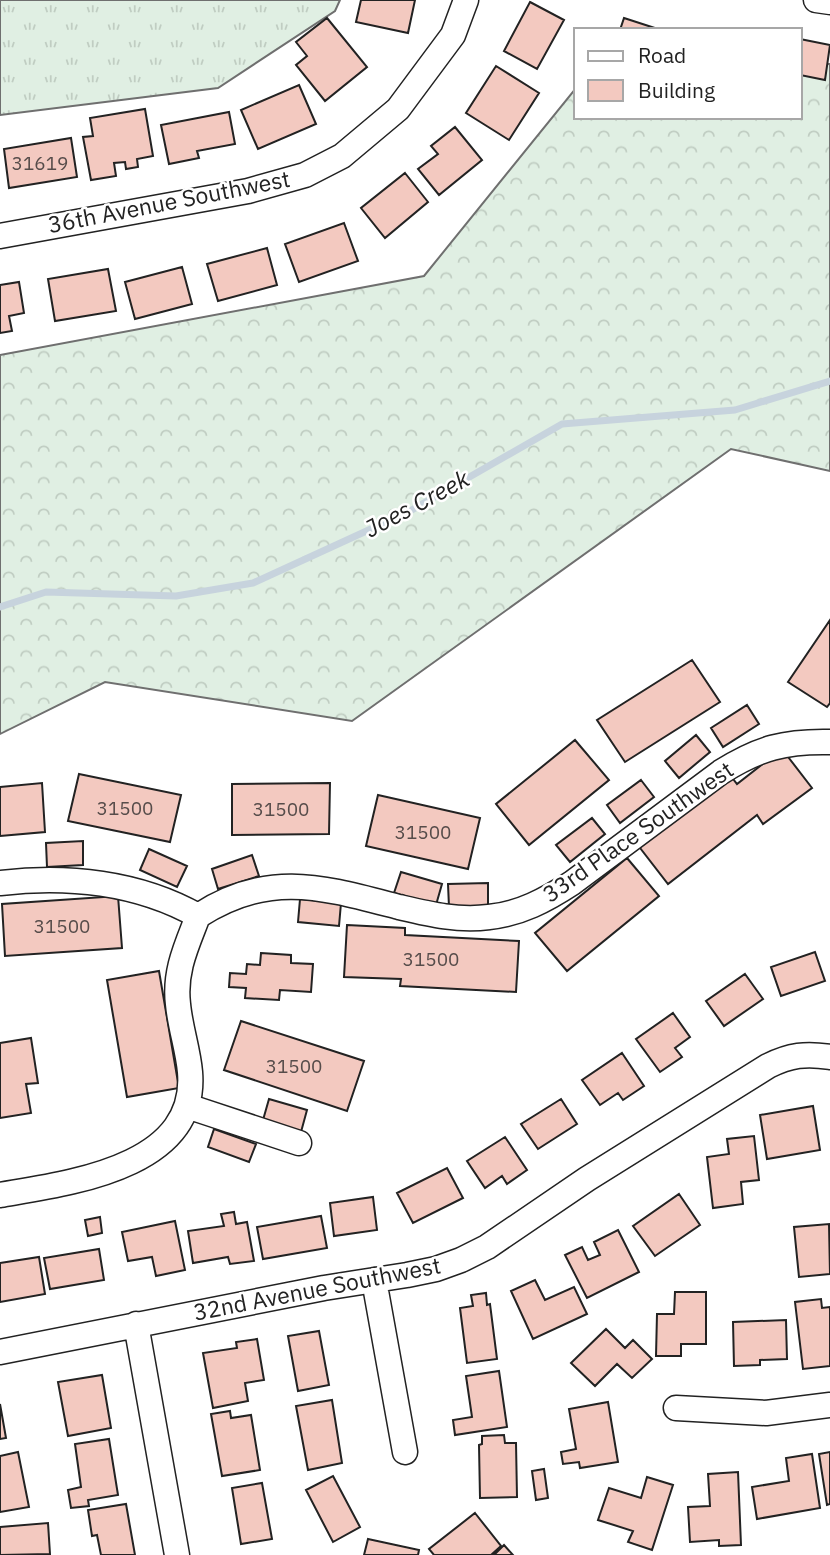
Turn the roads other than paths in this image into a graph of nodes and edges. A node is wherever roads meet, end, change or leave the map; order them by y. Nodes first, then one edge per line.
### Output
1 (466, 0) edge
2 (816, 0) edge
3 (830, 2) edge
4 (0, 236) edge
5 (830, 742) edge
6 (0, 883) edge
7 (198, 916) junction
8 (830, 1057) edge
9 (187, 1106) junction
10 (299, 1143) dead end
11 (0, 1195) edge
12 (374, 1280) junction
13 (136, 1324) junction
14 (0, 1352) edge
15 (830, 1405) edge
16 (677, 1408) dead end
17 (405, 1452) dead end
18 (177, 1555) edge

1 - 4 street, 36th Avenue Southwest
2 - 3 street
5 - 7 street, 33rd Place Southwest
6 - 7 street
7 - 9 street
8 - 12 street, 32nd Avenue Southwest
9 - 10 street
9 - 11 street
12 - 13 street, 32nd Avenue Southwest
12 - 17 street
13 - 14 street, 32nd Avenue Southwest
13 - 18 street
15 - 16 street

